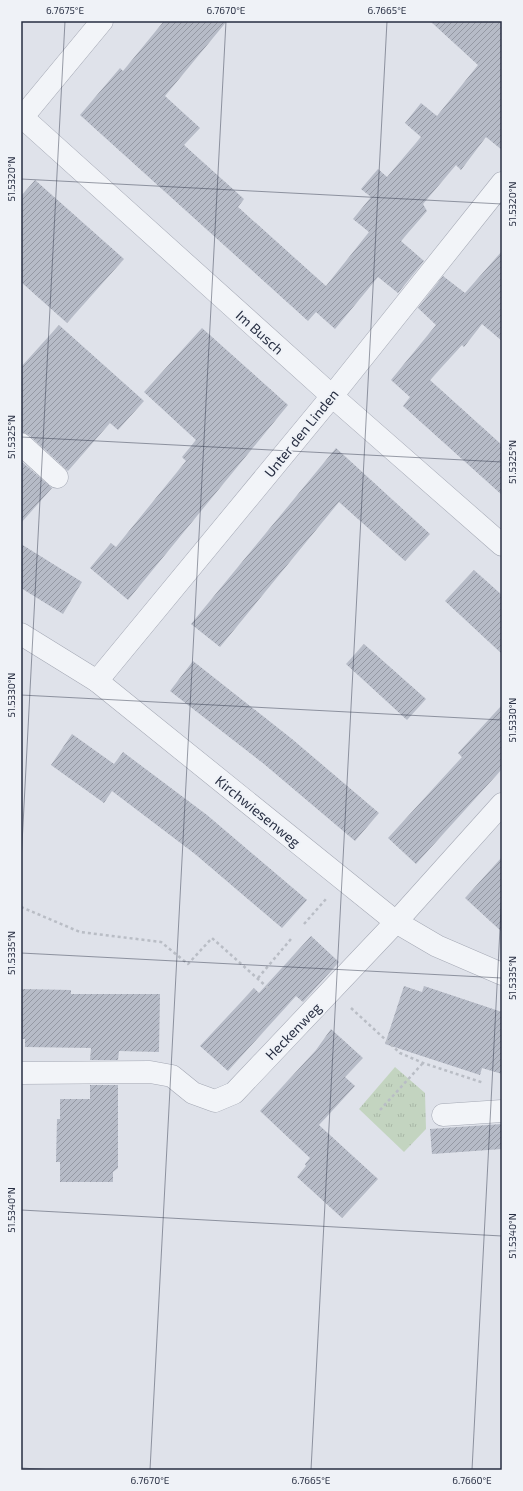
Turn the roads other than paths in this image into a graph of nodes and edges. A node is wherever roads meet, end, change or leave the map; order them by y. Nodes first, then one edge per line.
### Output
1 (102, 21) edge
2 (21, 117) edge
3 (502, 183) edge
4 (332, 396) junction
5 (21, 444) edge
6 (57, 477) dead end
7 (502, 545) edge
8 (21, 634) edge
9 (97, 681) junction
10 (502, 804) edge
11 (396, 922) junction
12 (502, 974) edge
13 (21, 1072) edge
14 (502, 1111) edge
15 (443, 1115) dead end

1 - 2 street
2 - 4 street, Im Busch
3 - 4 street, Unter den Linden
4 - 7 street, Im Busch
4 - 9 street, Unter den Linden
5 - 6 street
8 - 9 street, Kirchwiesenweg
9 - 11 street, Kirchwiesenweg
10 - 11 street, Heckenweg
11 - 12 street, Kirchwiesenweg
11 - 13 street, Heckenweg
14 - 15 street

